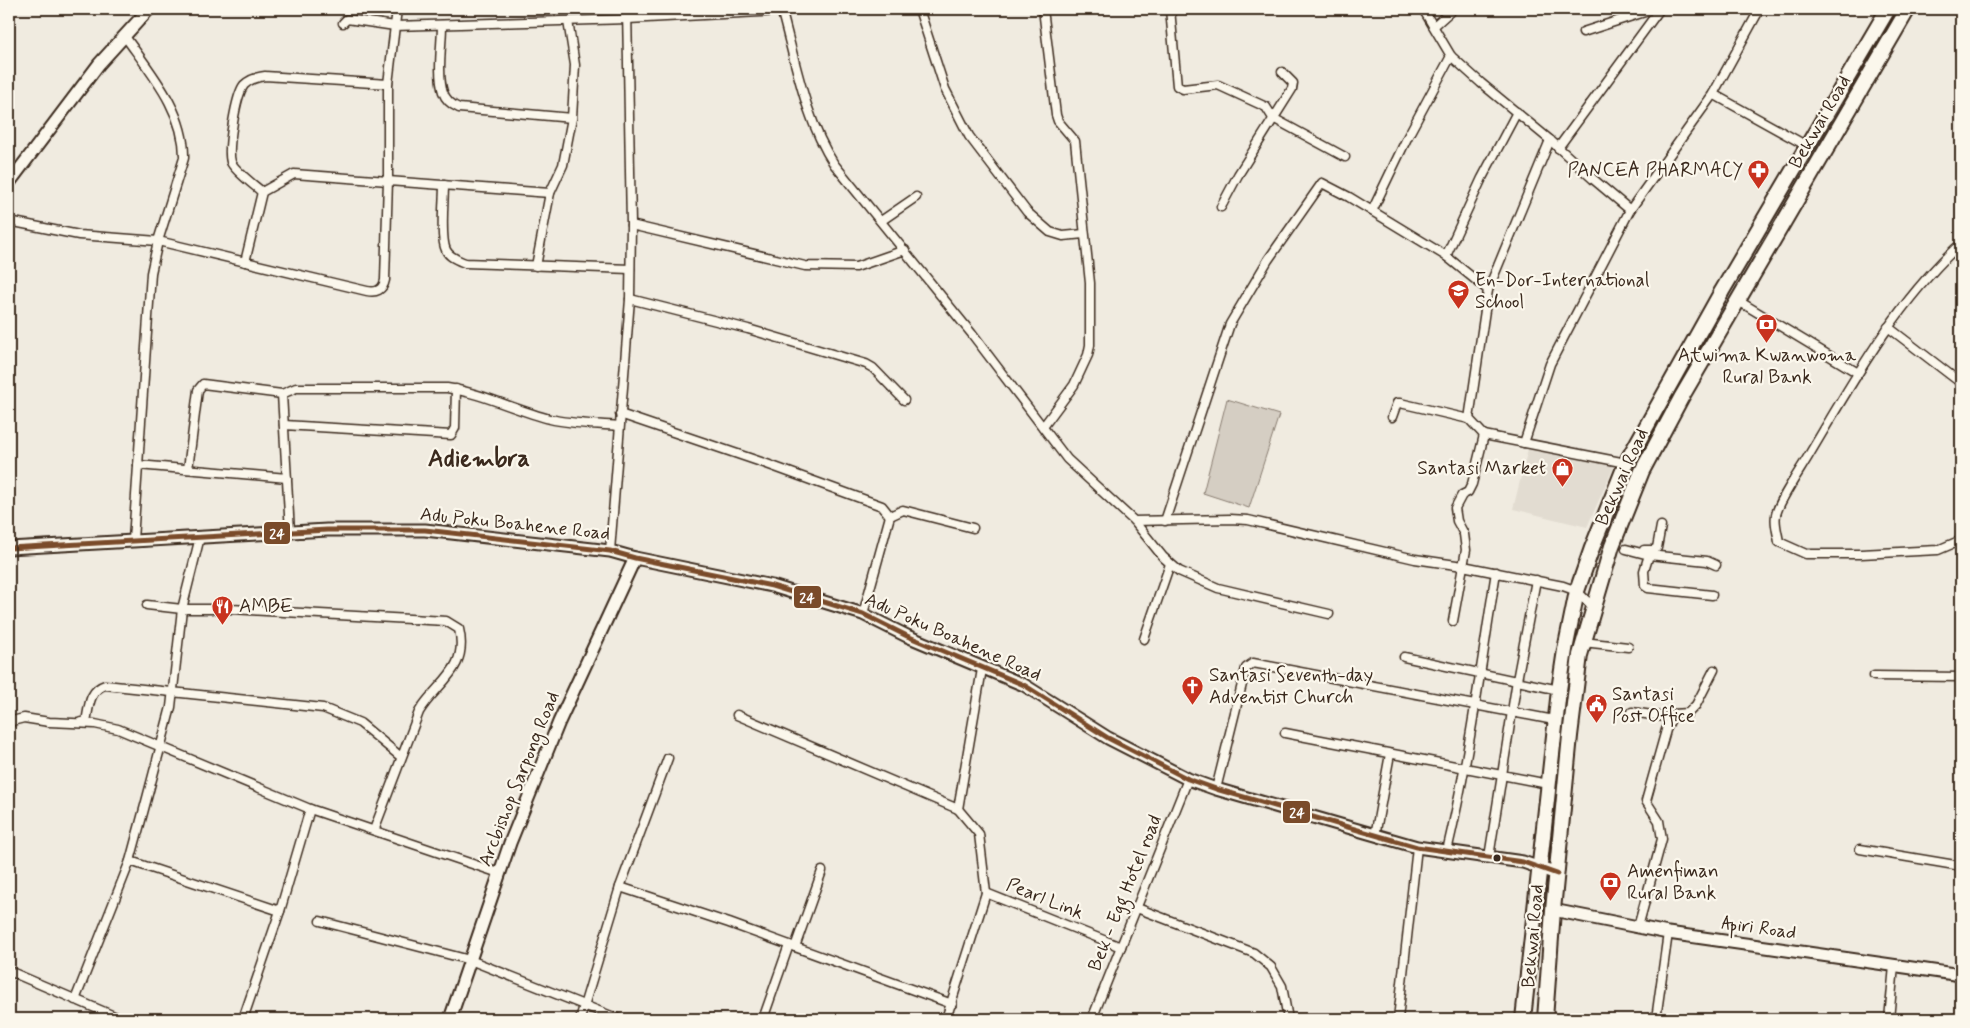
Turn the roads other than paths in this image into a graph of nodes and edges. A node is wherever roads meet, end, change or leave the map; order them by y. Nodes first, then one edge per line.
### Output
1 (149, 9) edge
2 (397, 9) edge
3 (627, 9) edge
4 (918, 9) edge
5 (1043, 9) edge
6 (1170, 9) edge
7 (1423, 9) edge
8 (1453, 9) edge
9 (1654, 9) edge
10 (1660, 9) edge
11 (1756, 9) edge
12 (1888, 9) edge
13 (1908, 9) edge
14 (781, 10) edge
15 (628, 19) junction
16 (568, 21) junction
17 (343, 23) dead end
18 (442, 25) junction
19 (395, 26) junction
20 (1434, 26) junction
21 (1583, 32) dead end
22 (124, 35) junction
23 (1451, 56) junction
24 (1282, 72) dead end
25 (388, 84) junction
26 (1713, 94) junction
27 (1517, 112) junction
28 (572, 118) junction
29 (1273, 118) junction
30 (1550, 140) junction
31 (1807, 146) junction
32 (1558, 148) junction
33 (1345, 157) dead end
34 (388, 180) junction
35 (9, 183) edge
36 (444, 185) junction
37 (262, 192) junction
38 (550, 192) junction
39 (916, 197) dead end
40 (1221, 207) dead end
41 (1630, 210) junction
42 (1372, 211) junction
43 (9, 221) edge
44 (881, 221) junction
45 (631, 225) junction
46 (1084, 234) junction
47 (158, 241) junction
48 (1961, 248) edge
49 (905, 250) junction
50 (1446, 256) junction
51 (245, 262) junction
52 (536, 266) junction
53 (630, 270) junction
54 (1488, 290) junction
55 (630, 299) junction
56 (1737, 300) junction
57 (1888, 328) junction
58 (1858, 373) junction
59 (1961, 383) edge
60 (456, 389) junction
61 (282, 394) junction
62 (904, 400) dead end
63 (620, 414) junction
64 (1392, 417) dead end
65 (1468, 419) junction
66 (284, 424) junction
67 (618, 426) junction
68 (1043, 427) junction
69 (1484, 435) junction
70 (1524, 443) junction
71 (1626, 463) junction
72 (138, 465) junction
73 (188, 469) junction
74 (287, 478) junction
75 (890, 516) junction
76 (1134, 521) junction
77 (1165, 521) junction
78 (1661, 526) dead end
79 (973, 528) dead end
80 (290, 532) junction
81 (200, 537) junction
82 (1961, 537) edge
83 (133, 540) junction
84 (1612, 546) junction
85 (9, 548) edge
86 (1626, 549) junction
87 (610, 551) junction
88 (1649, 555) junction
89 (635, 558) junction
90 (1170, 564) junction
91 (1716, 565) dead end
92 (1463, 566) junction
93 (1496, 572) junction
94 (1536, 580) junction
95 (1577, 591) junction
96 (1712, 595) dead end
97 (147, 605) dead end
98 (1593, 607) junction
99 (182, 609) junction
100 (863, 614) junction
101 (1329, 614) dead end
102 (1453, 621) dead end
103 (1144, 639) dead end
104 (1583, 642) junction
105 (1628, 647) dead end
106 (1404, 657) dead end
107 (982, 669) junction
108 (1714, 670) dead end
109 (1481, 674) junction
110 (1874, 676) dead end
111 (1961, 678) edge
112 (1517, 680) junction
113 (1559, 690) junction
114 (173, 692) junction
115 (1474, 704) junction
116 (1512, 712) junction
117 (1632, 712) dead end
118 (737, 715) dead end
119 (1672, 718) junction
120 (1554, 720) junction
121 (76, 723) junction
122 (9, 725) edge
123 (1285, 733) dead end
124 (161, 746) junction
125 (1390, 754) junction
126 (401, 757) junction
127 (668, 758) dead end
128 (1464, 768) junction
129 (1502, 776) junction
130 (1188, 779) junction
131 (1548, 784) junction
132 (1216, 790) junction
133 (310, 809) junction
134 (958, 809) junction
135 (374, 830) junction
136 (1375, 836) junction
137 (1417, 847) junction
138 (1860, 849) dead end
139 (1447, 851) junction
140 (1489, 857) junction
141 (130, 861) junction
142 (1961, 866) edge
143 (1539, 867) junction
144 (822, 871) dead end
145 (499, 873) junction
146 (1557, 874) junction
147 (620, 887) junction
148 (986, 893) junction
149 (1137, 908) junction
150 (1553, 910) junction
151 (280, 911) junction
152 (320, 921) dead end
153 (1638, 927) junction
154 (1668, 933) junction
155 (792, 946) junction
156 (1121, 946) junction
157 (470, 960) junction
158 (1894, 966) junction
159 (9, 971) edge
160 (1961, 975) edge
161 (75, 1000) junction
162 (952, 1004) junction
163 (585, 1006) junction
164 (121, 1019) edge
165 (243, 1019) edge
166 (450, 1019) edge
167 (580, 1019) edge
168 (619, 1019) edge
169 (763, 1019) edge
170 (946, 1019) edge
171 (1092, 1019) edge
172 (1288, 1019) edge
173 (1398, 1019) edge
174 (1523, 1019) edge
175 (1545, 1019) edge
176 (1656, 1019) edge
177 (1889, 1019) edge

1 - 22 street
2 - 19 street
3 - 15 street
4 - 46 street
5 - 46 street
6 - 29 street
7 - 20 street
8 - 20 street
9 - 21 street
10 - 32 street
11 - 26 street
12 - 31 highway, Bekwai Road
13 - 56 highway, Bekwai Road
14 - 15 street
14 - 44 street
15 - 16 street
15 - 45 street
16 - 18 street
16 - 28 street
17 - 19 street
18 - 19 street
18 - 28 street
19 - 25 street
20 - 23 street
22 - 35 street
22 - 47 street
23 - 27 street
23 - 42 street
24 - 29 street
25 - 34 street
25 - 37 street
26 - 31 street
26 - 41 street
27 - 30 street
27 - 50 street
28 - 38 street
29 - 33 street
29 - 40 street
30 - 32 street
30 - 54 street
31 - 71 highway, Bekwai Road
32 - 41 street
34 - 36 street
34 - 37 street
34 - 51 street
36 - 38 street
36 - 52 street
37 - 51 street
38 - 52 street
39 - 44 street
41 - 70 street
42 - 50 street
42 - 77 street
43 - 47 street
44 - 49 street
45 - 49 street
45 - 53 street
46 - 68 street
47 - 51 street
47 - 72 street
48 - 57 street
49 - 68 street
50 - 54 street
52 - 53 street
53 - 55 street
54 - 65 street
55 - 62 street
55 - 63 street
56 - 58 street
56 - 84 highway, Bekwai Road
57 - 58 street
57 - 59 street
58 - 82 street
60 - 61 street
60 - 66 street
60 - 67 street
61 - 66 street
61 - 73 street
63 - 67 street
63 - 75 street
64 - 65 street
65 - 69 street
66 - 74 street
67 - 87 street
68 - 76 street
69 - 70 street
69 - 92 street
70 - 71 street
71 - 95 highway, Bekwai Road
72 - 73 street
72 - 83 street
73 - 74 street
74 - 80 street
75 - 79 street
75 - 100 street
76 - 77 street
76 - 90 street
77 - 92 street
78 - 86 street
80 - 81 street, Adu Poku Boahene Road
80 - 87 street, Adu Poku Boahene Road
81 - 83 street, Adu Poku Boahene Road
81 - 99 street
83 - 85 street, Adu Poku Boahene Road
84 - 86 street
84 - 98 highway, Bekwai Road
86 - 88 street
87 - 89 street, Adu Poku Boahene Road
88 - 91 street
88 - 96 street
89 - 100 street, Adu Poku Boahene Road
89 - 145 street, Arcbishop Sarpong Road
90 - 101 street
90 - 103 street
92 - 93 street
92 - 102 street
93 - 94 street
93 - 109 street
94 - 95 street
94 - 112 street
95 - 98 street
95 - 113 highway, Bekwai Road
97 - 99 street
98 - 104 highway, Bekwai Road
99 - 114 street
99 - 126 street
100 - 107 street, Adu Poku Boahene Road
104 - 105 street
104 - 146 highway, Bekwai Road
106 - 109 street
107 - 130 street, Adu Poku Boahene Road
107 - 134 street
108 - 119 street
109 - 112 street
109 - 115 street
110 - 111 street
112 - 113 street
112 - 116 street
113 - 120 highway, Bekwai Road
114 - 121 street
114 - 124 street
114 - 126 street
115 - 116 street
115 - 128 street
115 - 132 street
116 - 120 street
116 - 129 street
117 - 119 street
118 - 134 street
119 - 153 street
120 - 131 highway, Bekwai Road
121 - 122 street
121 - 124 street
123 - 125 street
124 - 133 street
124 - 141 street
125 - 128 street
125 - 136 street
126 - 135 street
127 - 147 street
128 - 129 street
128 - 139 street
129 - 131 street
129 - 140 street
130 - 132 street, Adu Poku Boahene Road
130 - 149 street, Bek - Egg Hotel road
131 - 143 highway, Bekwai Road
132 - 136 street, Adu Poku Boahene Road
133 - 135 street
133 - 151 street
134 - 148 street
135 - 145 street
136 - 137 street, Adu Poku Boahene Road
137 - 139 street, Adu Poku Boahene Road
137 - 173 street
138 - 142 street
139 - 140 street, Adu Poku Boahene Road
140 - 143 street, Adu Poku Boahene Road
141 - 151 street
141 - 161 street
143 - 146 street, Adu Poku Boahene Road
143 - 174 highway, Bekwai Road
144 - 155 street
145 - 157 street, Arcbishop Sarpong Road
146 - 150 highway, Bekwai Road
147 - 155 street
147 - 163 street
148 - 156 street, Pearl Link
148 - 162 street
149 - 156 street, Bek - Egg Hotel road
149 - 172 street
150 - 153 street, Apiri Road
150 - 175 highway, Bekwai Road
151 - 165 street
152 - 157 street
153 - 154 street, Apiri Road
154 - 158 street, Apiri Road
154 - 176 street
155 - 162 street
155 - 169 street
156 - 171 street, Bek - Egg Hotel road
157 - 163 street
157 - 166 street, Arcbishop Sarpong Road
158 - 160 street, Apiri Road
158 - 177 street
159 - 161 street
161 - 164 street
162 - 170 street
163 - 167 street
163 - 168 street

